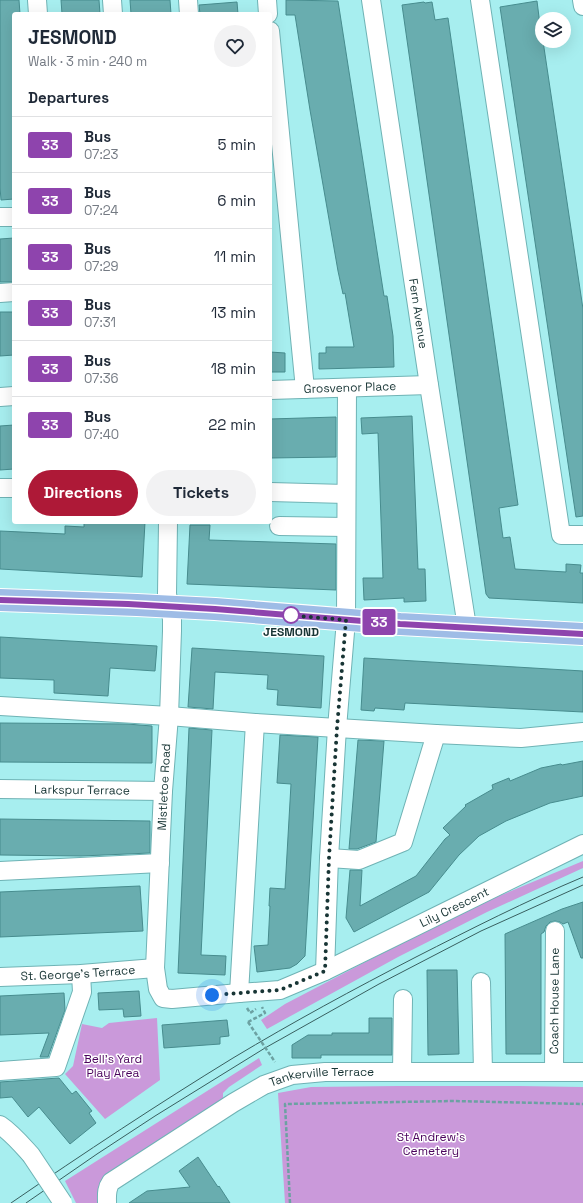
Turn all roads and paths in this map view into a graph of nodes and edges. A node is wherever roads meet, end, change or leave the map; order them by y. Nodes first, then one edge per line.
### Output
1 (37, 0) edge
2 (112, 0) edge
3 (188, 0) edge
4 (267, 0) edge
5 (371, 0) edge
6 (480, 0) edge
7 (582, 0) edge
8 (583, 6) edge
9 (38, 12) edge
10 (113, 12) edge
11 (189, 12) edge
12 (268, 12) edge
13 (272, 51) edge
14 (0, 217) edge
15 (12, 217) edge
16 (12, 292) edge
17 (0, 293) edge
18 (429, 385) junction
19 (347, 388) junction
20 (305, 389) junction
21 (272, 390) edge
22 (12, 396) edge
23 (0, 397) edge
24 (0, 488) edge
25 (12, 488) edge
26 (272, 492) edge
27 (346, 494) junction
28 (168, 524) edge
29 (279, 526) dead end
30 (346, 527) junction
31 (583, 535) edge
32 (0, 600) edge
33 (170, 607) junction
34 (346, 620) junction
35 (467, 627) junction
36 (583, 634) edge
37 (0, 706) edge
38 (168, 716) junction
39 (255, 723) junction
40 (337, 728) junction
41 (583, 732) edge
42 (436, 734) junction
43 (0, 789) edge
44 (163, 791) junction
45 (583, 844) edge
46 (329, 858) junction
47 (160, 864) junction
48 (0, 871) edge
49 (555, 931) dead end
50 (155, 968) junction
51 (325, 971) junction
52 (80, 974) junction
53 (0, 977) edge
54 (481, 982) dead end
55 (403, 999) dead end
56 (243, 1000) junction
57 (275, 1062) dead end
58 (0, 1070) edge
59 (402, 1072) junction
60 (483, 1072) junction
61 (554, 1072) junction
62 (583, 1072) edge
63 (583, 1104) edge
64 (0, 1125) edge
65 (63, 1203) edge
66 (107, 1203) edge
67 (290, 1203) edge

1 - 9 street
2 - 10 street
3 - 11 street
4 - 12 street
5 - 18 street, Fern Avenue
6 - 31 street
7 - 8 street
13 - 20 street
14 - 15 street
16 - 17 street
18 - 19 street, Grosvenor Place
18 - 35 street, Fern Avenue
19 - 20 street, Grosvenor Place
19 - 27 street
20 - 21 street, Grosvenor Place
22 - 23 street
24 - 25 street
26 - 27 street
27 - 30 street
28 - 33 street, Mistletoe Road
29 - 30 street
30 - 34 street
32 - 33 main road
33 - 34 main road
33 - 38 street, Mistletoe Road
34 - 35 main road
34 - 40 street
35 - 36 main road
37 - 38 street
38 - 39 street
38 - 44 street, Mistletoe Road
39 - 40 street
39 - 56 street
40 - 42 street
40 - 46 street
41 - 42 street
42 - 46 street
43 - 44 street, Larkspur Terrace
44 - 47 street, Mistletoe Road
45 - 51 street, Lily Crescent
46 - 51 street
47 - 48 street
47 - 50 street, Mistletoe Road
49 - 61 street, Coach House Lane
50 - 52 street, St. George's Terrace
50 - 56 street, Mistletoe Road
51 - 56 street, Lily Crescent
52 - 53 street, St. George's Terrace
52 - 58 street
54 - 60 street
55 - 59 street
56 - 57 path, bridge
59 - 60 street, Tankerville Terrace
59 - 66 street, Tankerville Terrace
60 - 61 street, Tankerville Terrace
61 - 62 street, Tankerville Terrace
63 - 67 path
64 - 65 street, bridge

